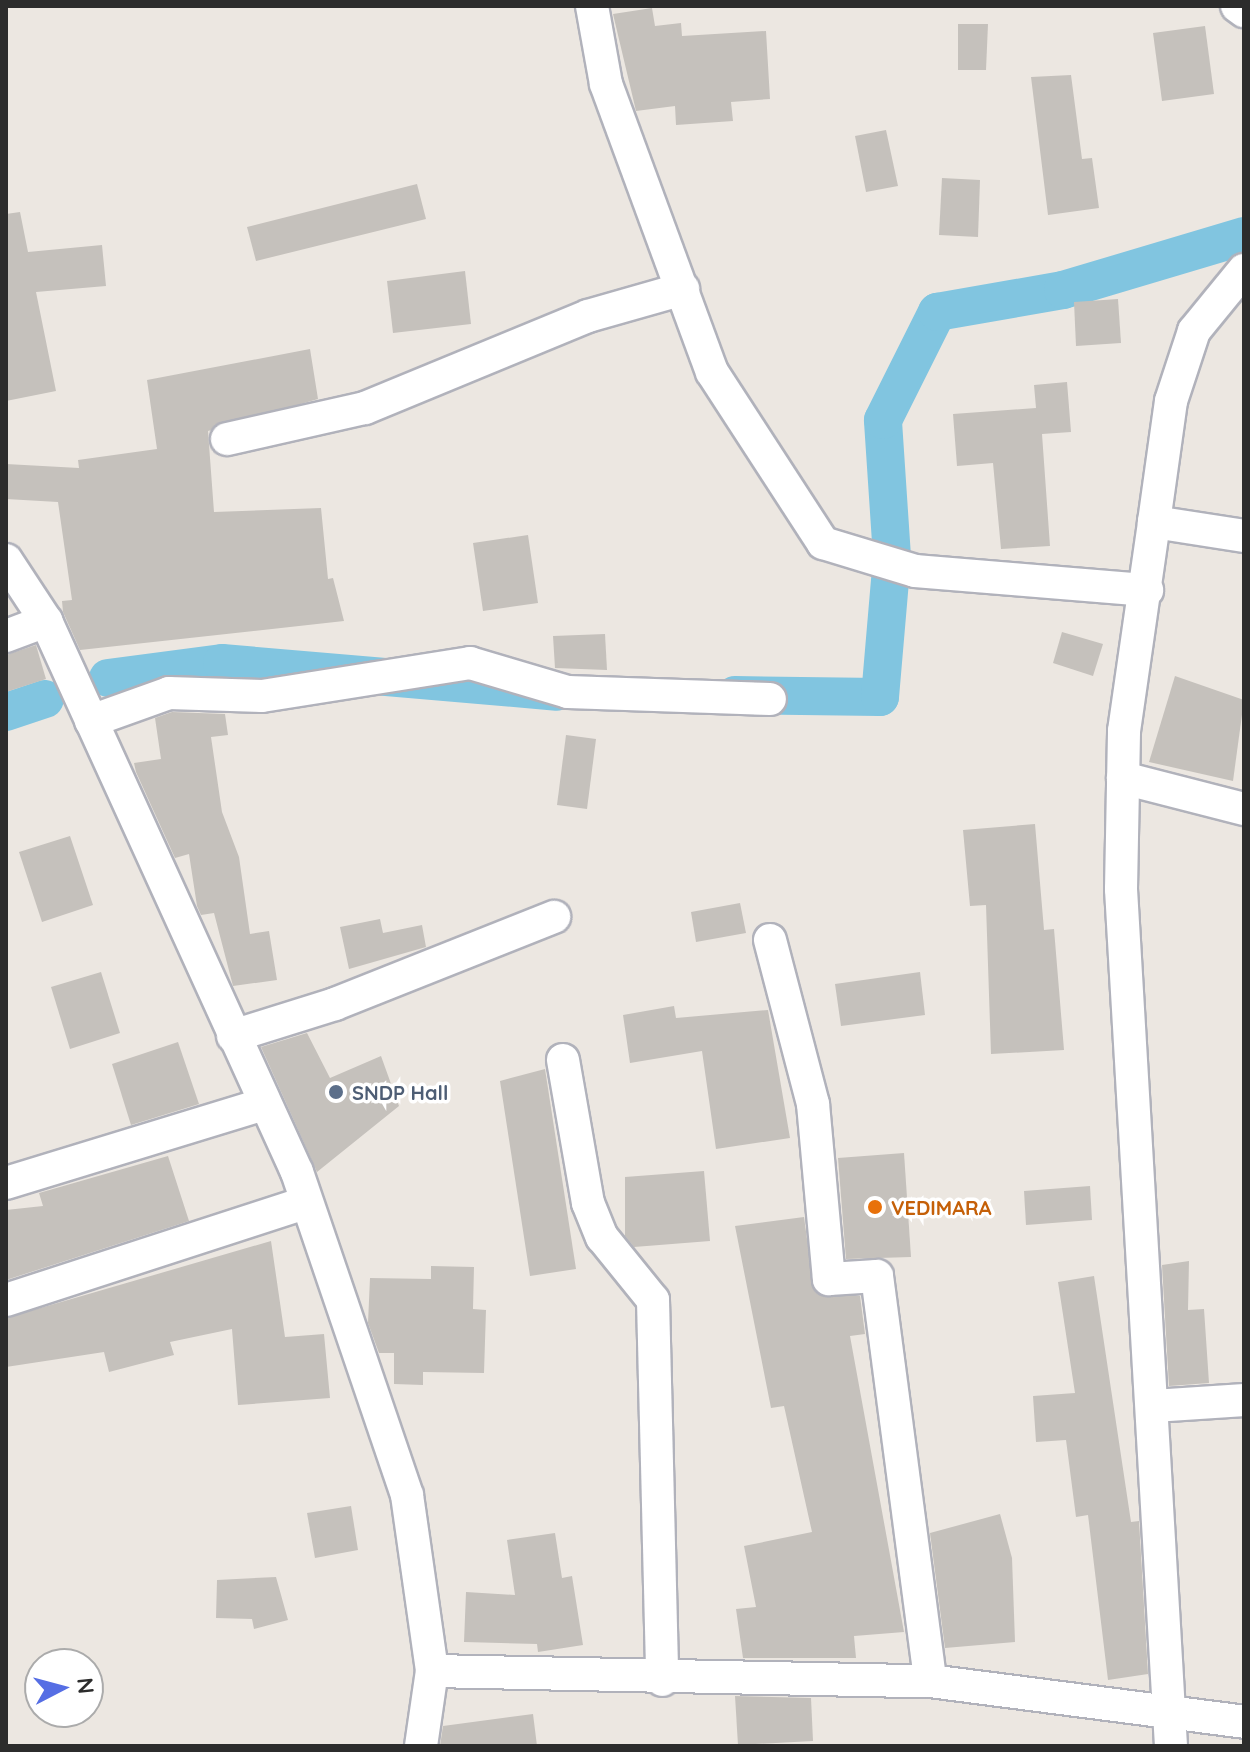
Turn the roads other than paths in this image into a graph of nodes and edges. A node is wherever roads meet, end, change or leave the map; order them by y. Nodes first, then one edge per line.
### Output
1 (592, 6) edge
2 (1237, 6) edge
3 (1244, 11) edge
4 (1244, 270) edge
5 (683, 289) junction
6 (227, 439) dead end
7 (1154, 522) junction
8 (1244, 536) edge
9 (6, 560) edge
10 (1147, 590) junction
11 (46, 621) junction
12 (6, 636) edge
13 (770, 699) dead end
14 (91, 721) junction
15 (1123, 778) junction
16 (1244, 809) edge
17 (554, 917) dead end
18 (770, 940) dead end
19 (233, 1036) junction
20 (563, 1060) dead end
21 (264, 1104) junction
22 (6, 1183) edge
23 (305, 1203) junction
24 (6, 1300) edge
25 (1244, 1400) edge
26 (1154, 1406) junction
27 (432, 1671) junction
28 (662, 1680) junction
29 (930, 1681) junction
30 (1174, 1707) junction
31 (1244, 1722) edge
32 (421, 1746) edge
33 (1171, 1746) edge

1 - 5 street
2 - 3 street
4 - 7 street
5 - 6 street
5 - 10 street
7 - 8 street
7 - 10 street
9 - 11 street
10 - 15 street
11 - 12 street
11 - 14 street
13 - 14 street
14 - 19 street
15 - 16 street
15 - 26 street
17 - 19 street
18 - 29 street
19 - 21 street
20 - 28 street
21 - 22 street
21 - 23 street
23 - 24 street
23 - 27 street
25 - 26 street
26 - 30 street
27 - 28 street
27 - 32 street
28 - 29 street
29 - 30 street
30 - 31 street
30 - 33 street

